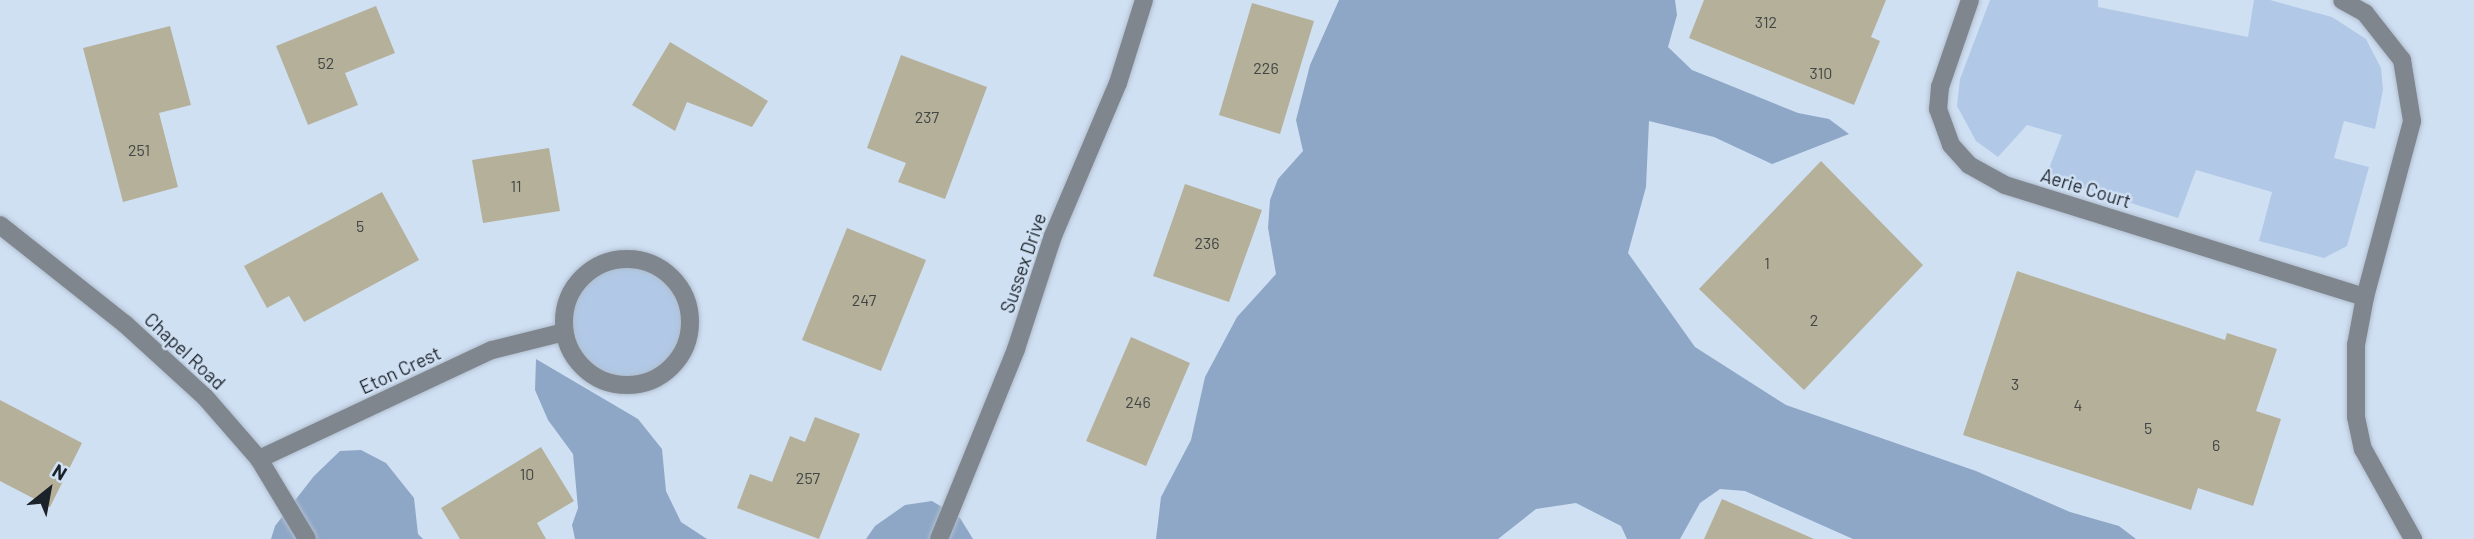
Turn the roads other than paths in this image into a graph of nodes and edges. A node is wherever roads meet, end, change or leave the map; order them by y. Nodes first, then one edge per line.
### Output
1 (1144, 0) edge
2 (1970, 0) edge
3 (2342, 0) edge
4 (0, 225) edge
5 (2365, 297) junction
6 (564, 332) junction
7 (258, 459) junction
8 (307, 539) edge
9 (939, 539) edge
10 (2413, 539) edge

1 - 9 street, Sussex Drive
2 - 5 street, Aerie Court
3 - 5 street
4 - 7 street, Chapel Road
5 - 10 street
6 - 6 street
6 - 7 street, Eton Crest
7 - 8 street, Chapel Road

